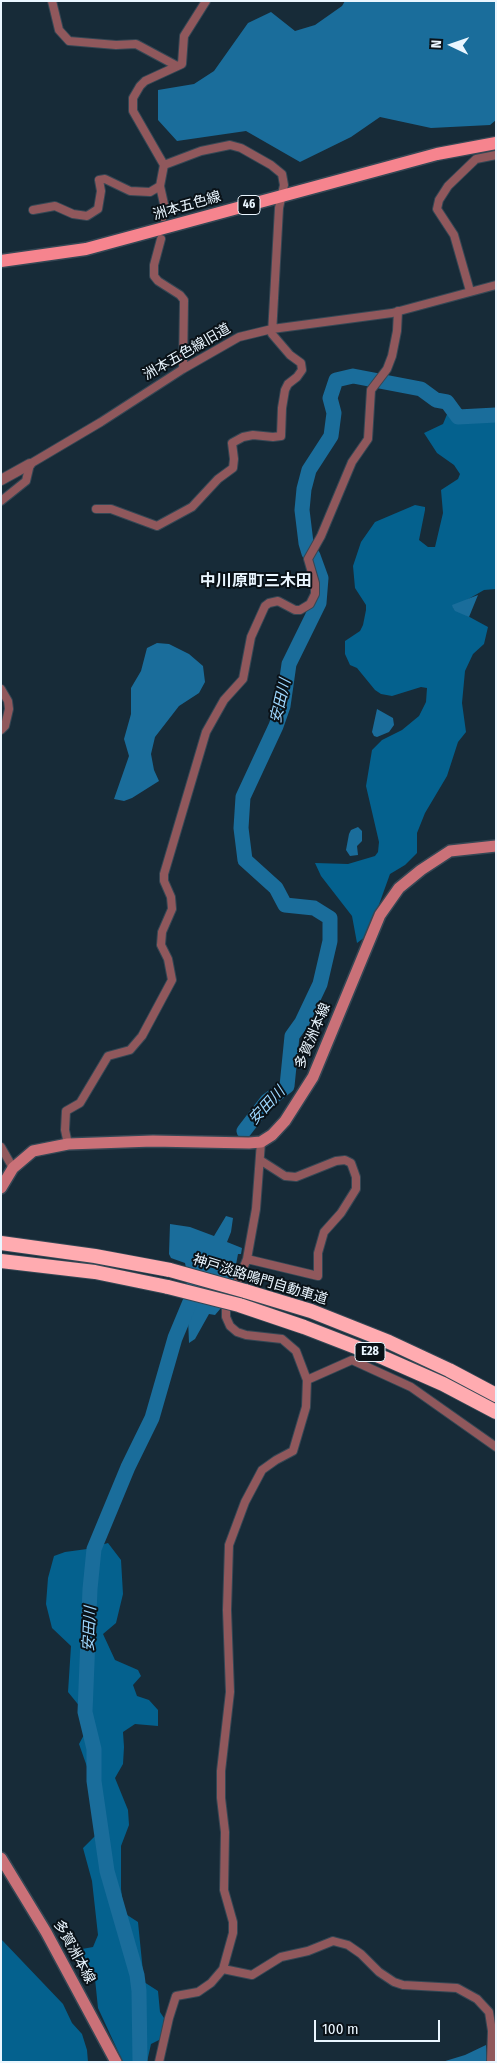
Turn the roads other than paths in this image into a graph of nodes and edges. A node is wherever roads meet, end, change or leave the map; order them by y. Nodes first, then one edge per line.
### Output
1 (52, 1) edge
2 (206, 1) edge
3 (177, 66) junction
4 (496, 143) edge
5 (496, 155) edge
6 (164, 165) junction
7 (160, 186) junction
8 (282, 196) junction
9 (33, 210) dead end
10 (163, 217) dead end
11 (161, 240) dead end
12 (1, 261) edge
13 (496, 285) edge
14 (470, 291) junction
15 (398, 311) junction
16 (272, 329) junction
17 (183, 369) junction
18 (30, 464) junction
19 (1, 480) edge
20 (1, 501) edge
21 (96, 509) dead end
22 (1, 689) edge
23 (1, 730) edge
24 (496, 846) edge
25 (261, 1142) junction
26 (68, 1144) junction
27 (1, 1147) edge
28 (260, 1160) junction
29 (13, 1168) junction
30 (1, 1188) edge
31 (1, 1243) edge
32 (248, 1259) junction
33 (1, 1261) edge
34 (307, 1380) junction
35 (496, 1395) edge
36 (496, 1412) edge
37 (496, 1448) edge
38 (1, 1858) edge
39 (223, 1969) junction
40 (116, 2062) edge
41 (159, 2062) edge
42 (491, 2062) edge

1 - 3 street
2 - 3 street
3 - 6 street
4 - 8 main road, 洲本五色線 / 46
5 - 14 street
6 - 7 street
6 - 8 street
7 - 9 street
7 - 10 street
8 - 12 main road, 洲本五色線 / 46
8 - 16 street
11 - 17 street
13 - 14 street, 洲本五色線旧道
14 - 15 street, 洲本五色線旧道
15 - 16 street, 洲本五色線旧道
15 - 26 street
16 - 17 street, 洲本五色線旧道
16 - 21 street
17 - 18 street, 洲本五色線旧道
18 - 19 street, 洲本五色線旧道
18 - 20 street
22 - 23 street
24 - 25 main road, 多賀洲本線
25 - 26 main road
25 - 28 street
26 - 29 main road
27 - 29 street
28 - 32 street
28 - 32 street
29 - 30 main road
31 - 35 highway, 神戸淡路鳴門自動車道 / E28, bridge
32 - 34 street
33 - 36 highway, E28, bridge
34 - 37 street
34 - 39 street
38 - 40 main road, 多賀洲本線
39 - 41 street
39 - 42 street

